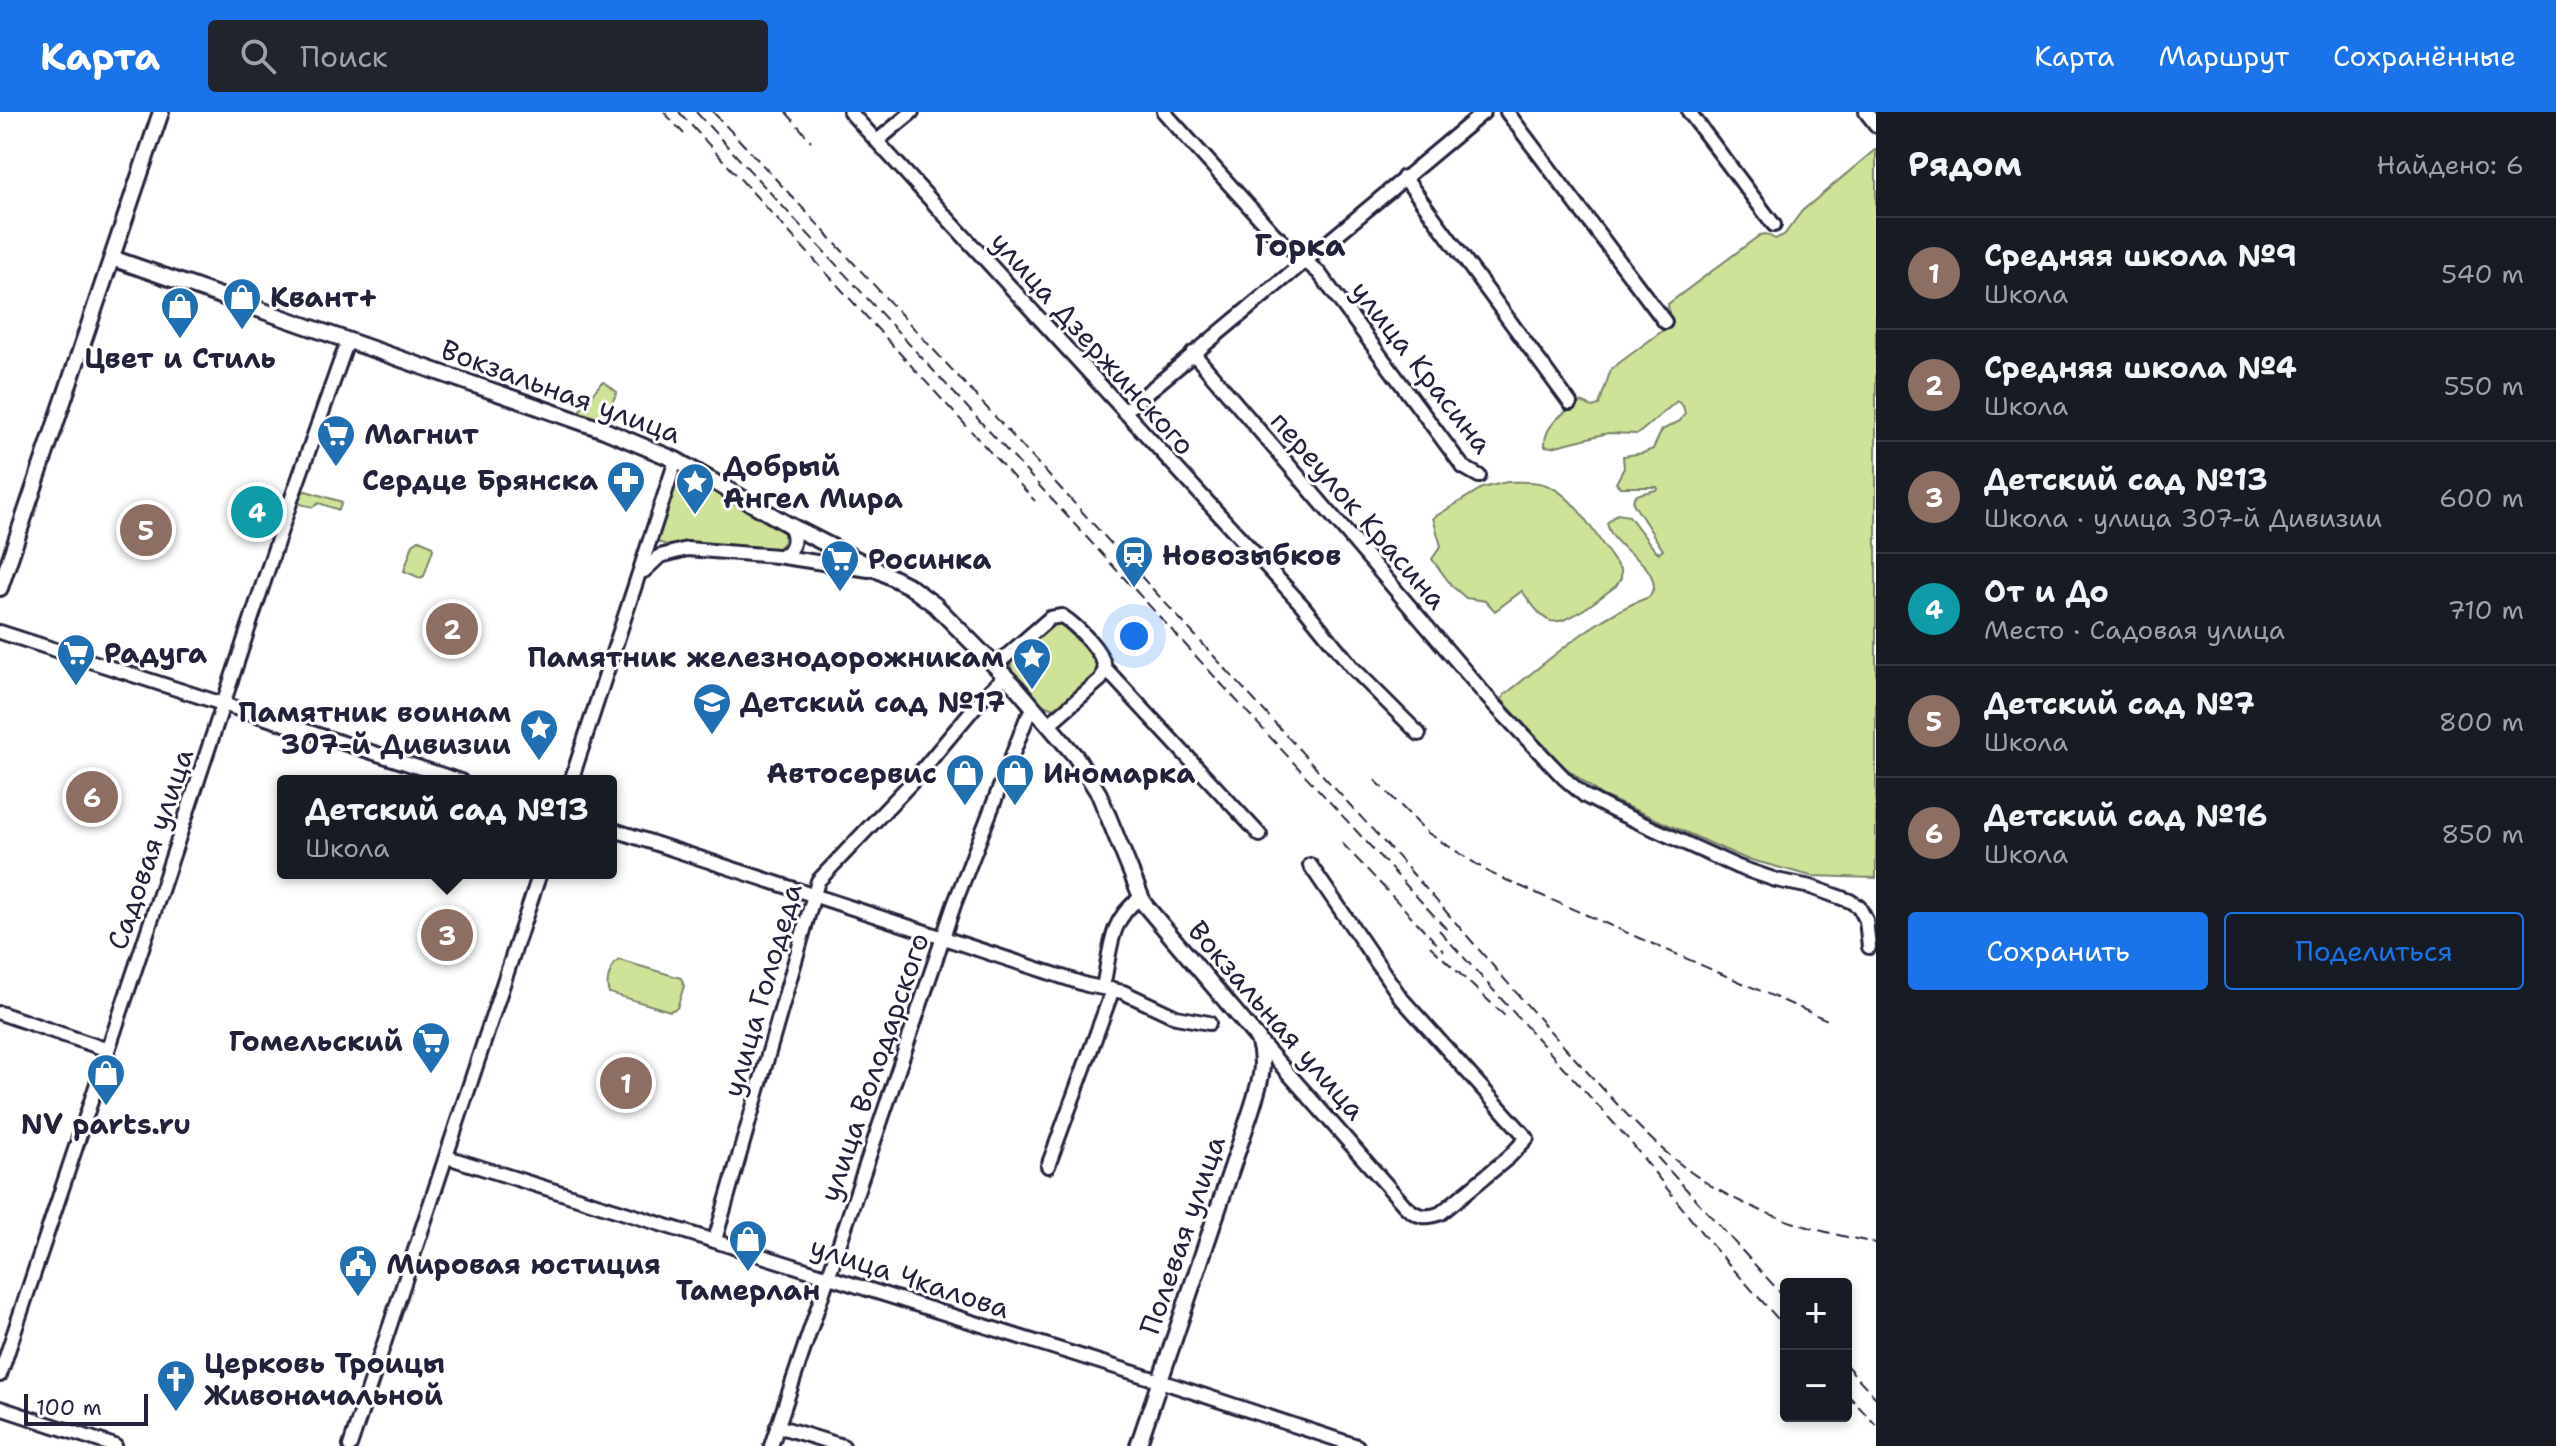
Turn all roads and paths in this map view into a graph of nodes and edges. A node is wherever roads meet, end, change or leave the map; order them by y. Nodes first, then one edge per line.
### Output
1 (161, 112) edge
2 (850, 112) edge
3 (912, 112) edge
4 (1164, 112) edge
5 (1484, 112) edge
6 (1507, 112) edge
7 (1689, 112) edge
8 (1866, 112) edge
9 (1876, 125) edge
10 (877, 141) junction
11 (1404, 177) junction
12 (1774, 225) dead end
13 (112, 258) junction
14 (1305, 259) junction
15 (1665, 322) dead end
16 (348, 340) junction
17 (1193, 353) junction
18 (1570, 403) dead end
19 (1124, 412) junction
20 (676, 460) junction
21 (1479, 476) dead end
22 (789, 525) junction
23 (777, 556) junction
24 (889, 576) junction
25 (636, 584) junction
26 (0, 588) edge
27 (0, 632) edge
28 (1105, 668) junction
29 (1000, 671) junction
30 (224, 705) junction
31 (1035, 708) junction
32 (1049, 724) junction
33 (1419, 734) dead end
34 (442, 775) edge
35 (573, 775) edge
36 (617, 831) edge
37 (1260, 835) dead end
38 (1310, 865) dead end
39 (538, 879) edge
40 (813, 894) junction
41 (1140, 898) junction
42 (1859, 907) junction
43 (1876, 917) edge
44 (943, 936) junction
45 (1871, 946) edge
46 (1108, 988) junction
47 (0, 1013) edge
48 (1209, 1023) dead end
49 (1258, 1039) junction
50 (108, 1050) junction
51 (1286, 1070) junction
52 (1261, 1080) junction
53 (447, 1157) junction
54 (1048, 1166) dead end
55 (715, 1240) junction
56 (827, 1277) junction
57 (0, 1375) edge
58 (1160, 1381) junction
59 (0, 1408) edge
60 (777, 1426) junction
61 (115, 1446) edge
62 (350, 1446) edge
63 (771, 1446) edge
64 (843, 1446) edge
65 (1138, 1446) edge
66 (1357, 1446) edge

1 - 13 main road
2 - 10 street, улица Дзержинского
3 - 10 street
4 - 14 street, улица Красина
5 - 11 street
6 - 15 street
7 - 12 street
8 - 9 street
10 - 19 street, улица Дзержинского
11 - 14 street
11 - 18 street
13 - 16 main road, Вокзальная улица
13 - 26 main road
14 - 17 street
14 - 21 street, улица Красина
16 - 20 main road, Вокзальная улица
16 - 30 street, Садовая улица
17 - 19 street
17 - 42 street, переулок Красина
19 - 33 street, улица Дзержинского
20 - 22 main road, Вокзальная улица
20 - 25 street
22 - 23 street
22 - 24 main road, Вокзальная улица
23 - 24 street
23 - 25 street
24 - 29 main road, Вокзальная улица
25 - 35 street
27 - 30 street
28 - 29 street
28 - 32 street
28 - 37 street
29 - 31 main road, Вокзальная улица
29 - 40 street, улица Голодеда
30 - 34 street
30 - 50 street, Садовая улица
31 - 32 main road, Вокзальная улица
31 - 44 street, улица Володарского
32 - 41 main road, Вокзальная улица
36 - 40 street
38 - 51 street, Вокзальная улица
39 - 53 street
40 - 44 street
40 - 55 street, улица Голодеда
41 - 46 street
41 - 49 main road, Вокзальная улица
42 - 43 street, переулок Красина
42 - 45 street
44 - 46 street
44 - 56 street, улица Володарского
46 - 48 street
46 - 54 street
47 - 50 street
49 - 51 street, Вокзальная улица
49 - 52 main road, Полевая улица
50 - 57 street, Садовая улица
51 - 52 street
52 - 58 main road, Полевая улица
53 - 55 street, улица Чкалова
53 - 62 street
55 - 56 street, улица Чкалова
56 - 58 street, улица Чкалова
56 - 60 street, улица Володарского
58 - 65 main road, Полевая улица
58 - 66 street, улица Чкалова
59 - 61 street
60 - 63 street, улица Володарского
60 - 64 street

